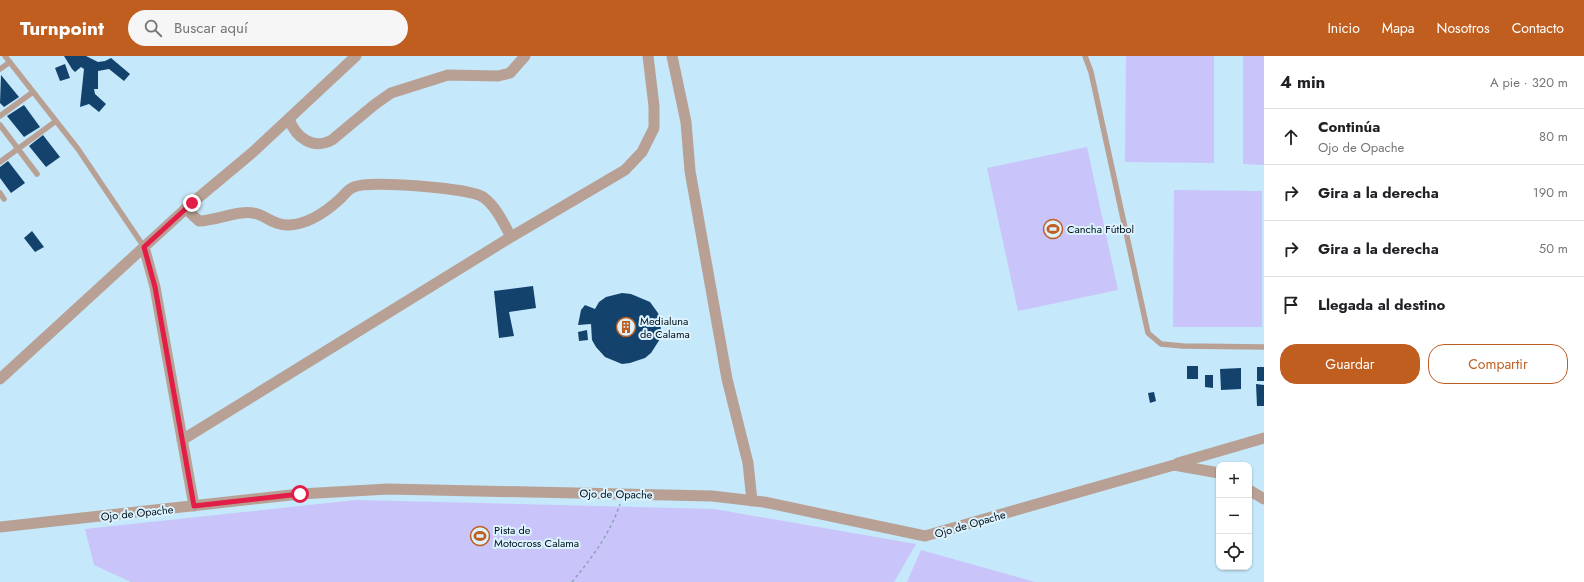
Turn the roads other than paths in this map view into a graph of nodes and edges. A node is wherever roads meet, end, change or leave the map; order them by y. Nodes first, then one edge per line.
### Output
1 (5, 56) edge
2 (356, 56) edge
3 (525, 56) edge
4 (648, 56) edge
5 (672, 56) edge
6 (1085, 56) edge
7 (10, 62) junction
8 (0, 69) edge
9 (33, 92) junction
10 (0, 116) edge
11 (289, 119) junction
12 (56, 121) junction
13 (0, 124) edge
14 (18, 149) junction
15 (0, 162) edge
16 (36, 174) dead end
17 (0, 193) edge
18 (4, 199) dead end
19 (186, 209) junction
20 (511, 237) junction
21 (144, 247) junction
22 (1264, 347) edge
23 (0, 379) edge
24 (1264, 438) edge
25 (182, 440) junction
26 (1219, 451) junction
27 (1174, 465) junction
28 (1216, 469) edge
29 (1216, 472) edge
30 (1252, 492) edge
31 (1264, 499) edge
32 (752, 501) junction
33 (194, 506) junction
34 (0, 527) edge

1 - 7 lane
2 - 11 street
3 - 11 street
4 - 20 street
5 - 32 street
6 - 22 lane
7 - 8 lane
7 - 9 lane
9 - 10 lane
9 - 12 lane
11 - 19 street
12 - 14 lane
12 - 21 lane
13 - 14 lane
14 - 15 lane
14 - 16 lane
17 - 18 lane
19 - 20 street
19 - 21 street
20 - 25 street
21 - 23 street
21 - 25 street
24 - 26 street
25 - 33 street
26 - 27 street
26 - 28 street
27 - 29 street, Ojo de Opache
27 - 32 street, Ojo de Opache
30 - 31 street
32 - 33 street, Ojo de Opache
33 - 34 street, Ojo de Opache

